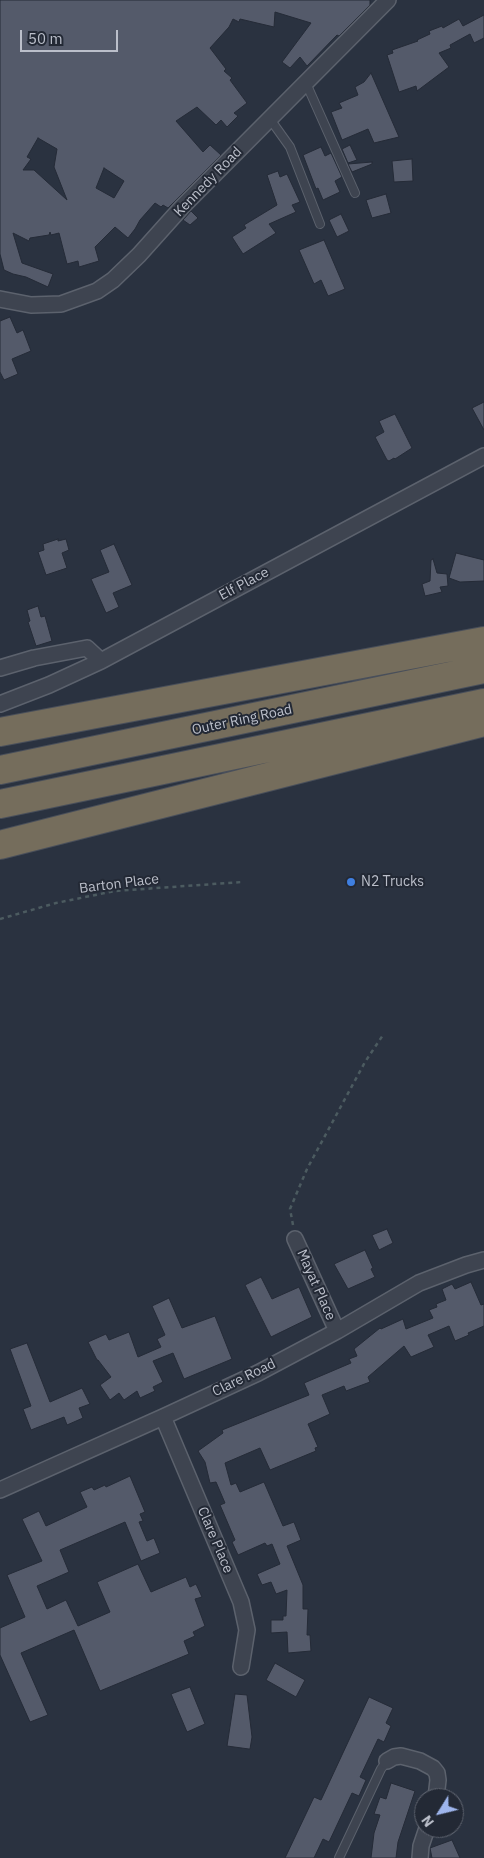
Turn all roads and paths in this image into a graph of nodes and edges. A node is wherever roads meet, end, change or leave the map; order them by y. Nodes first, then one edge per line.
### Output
1 (388, 0) edge
2 (306, 83) junction
3 (270, 119) junction
4 (355, 193) dead end
5 (320, 224) dead end
6 (0, 299) edge
7 (484, 456) edge
8 (484, 641) edge
9 (101, 660) junction
10 (0, 668) edge
11 (484, 669) edge
12 (484, 703) edge
13 (0, 704) edge
14 (484, 722) edge
15 (0, 732) edge
16 (0, 770) edge
17 (0, 804) edge
18 (0, 845) edge
19 (242, 882) dead end
20 (0, 919) edge
21 (383, 1035) dead end
22 (295, 1239) joint
23 (484, 1260) edge
24 (336, 1331) junction
25 (163, 1417) junction
26 (0, 1490) edge
27 (241, 1666) dead end
28 (387, 1761) joint
29 (437, 1788) edge
30 (424, 1838) edge
31 (339, 1858) edge
32 (420, 1858) edge

1 - 2 street, Kennedy Road
2 - 3 street, Kennedy Road
2 - 4 lane
3 - 5 lane
3 - 6 street, Kennedy Road
7 - 9 street, Elf Place
8 - 15 highway
9 - 10 street
9 - 13 street, Elf Place
11 - 16 highway, Outer Ring Road
12 - 17 highway
14 - 18 highway
19 - 20 path, Barton Place
21 - 22 path
22 - 24 street, Mayat Place
23 - 24 street, Clare Road
24 - 25 street, Clare Road
25 - 26 street, Clare Road
25 - 27 street, Clare Place
28 - 29 street
28 - 31 lane
30 - 32 street

